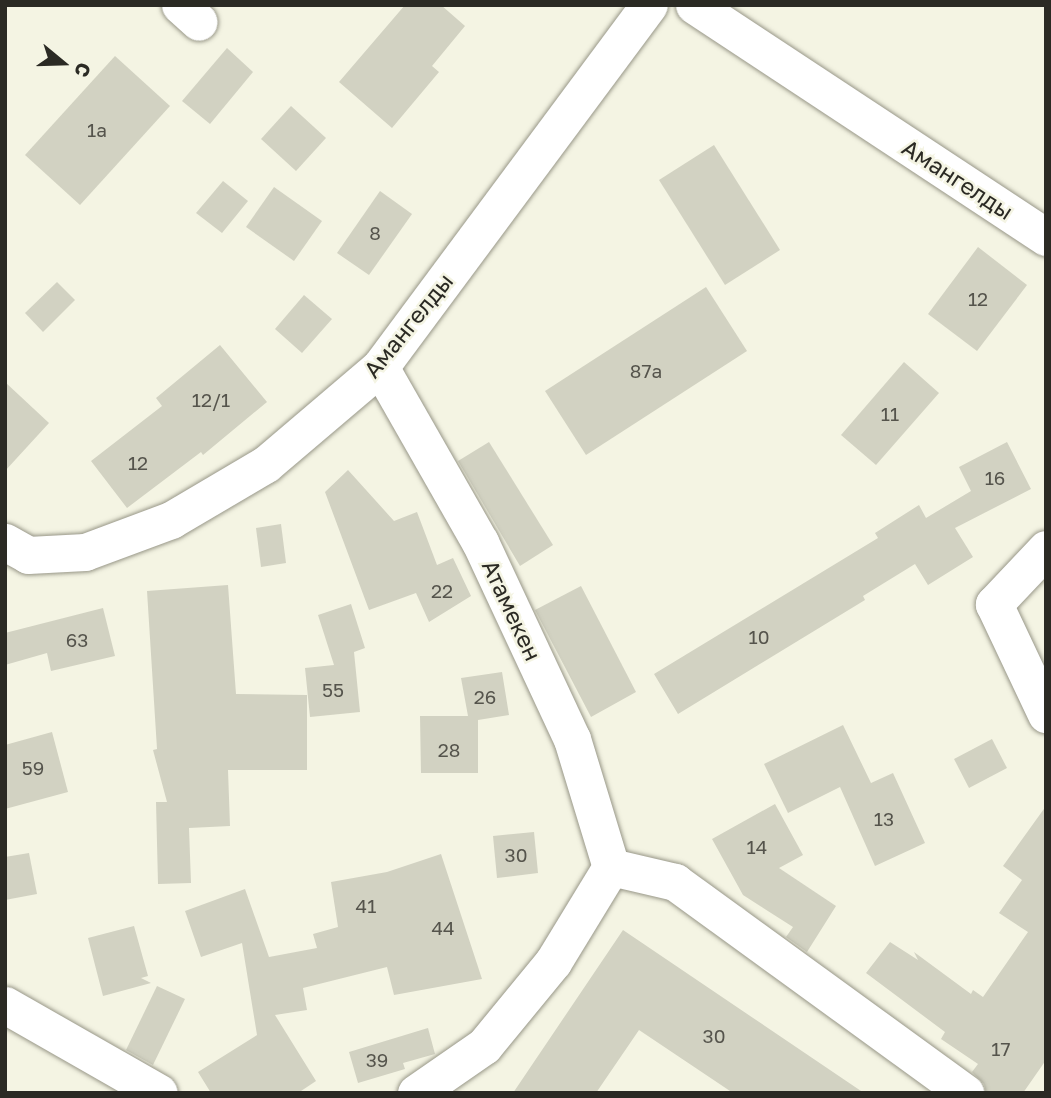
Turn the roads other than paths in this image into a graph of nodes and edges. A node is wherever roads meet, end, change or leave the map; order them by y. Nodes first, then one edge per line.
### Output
1 (649, 5) edge
2 (694, 5) edge
3 (1046, 237) edge
4 (380, 367) junction
5 (5, 542) edge
6 (1046, 549) edge
7 (1046, 714) edge
8 (611, 867) junction
9 (5, 1005) edge
10 (159, 1093) edge
11 (416, 1093) edge
12 (965, 1093) edge

1 - 4 street, Амангелды
2 - 3 street, Амангелды
4 - 5 street, Амангелды
4 - 8 street, Атамекен
6 - 7 street
8 - 11 street
8 - 12 street
9 - 10 street

